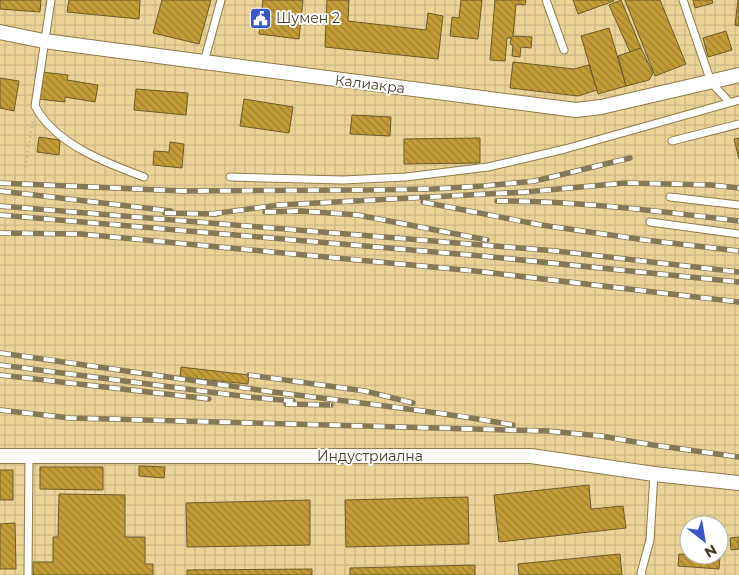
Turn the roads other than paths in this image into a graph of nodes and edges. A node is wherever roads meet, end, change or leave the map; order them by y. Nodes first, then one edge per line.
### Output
1 (51, 0) edge
2 (221, 0) edge
3 (546, 0) edge
4 (683, 0) edge
5 (0, 32) edge
6 (44, 41) junction
7 (564, 50) dead end
8 (204, 62) junction
9 (739, 75) edge
10 (711, 82) junction
11 (739, 100) edge
12 (729, 102) junction
13 (739, 124) edge
14 (672, 141) dead end
15 (144, 177) dead end
16 (230, 177) dead end
17 (670, 197) dead end
18 (739, 205) edge
19 (650, 222) dead end
20 (739, 234) edge
21 (0, 456) edge
22 (29, 456) junction
23 (654, 474) junction
24 (739, 483) edge
25 (641, 574) edge
26 (28, 575) edge

1 - 6 lane
2 - 8 lane
3 - 7 lane
4 - 10 lane
5 - 6 street, Калиакра
6 - 8 street, Калиакра
6 - 15 lane
8 - 10 street, Калиакра
9 - 10 street, Калиакра
10 - 12 lane
11 - 12 lane
12 - 16 lane
13 - 14 lane
17 - 18 lane
19 - 20 lane
21 - 22 street, Индустриална
22 - 23 street, Индустриална
22 - 26 lane
23 - 24 street, Индустриална
23 - 25 lane

